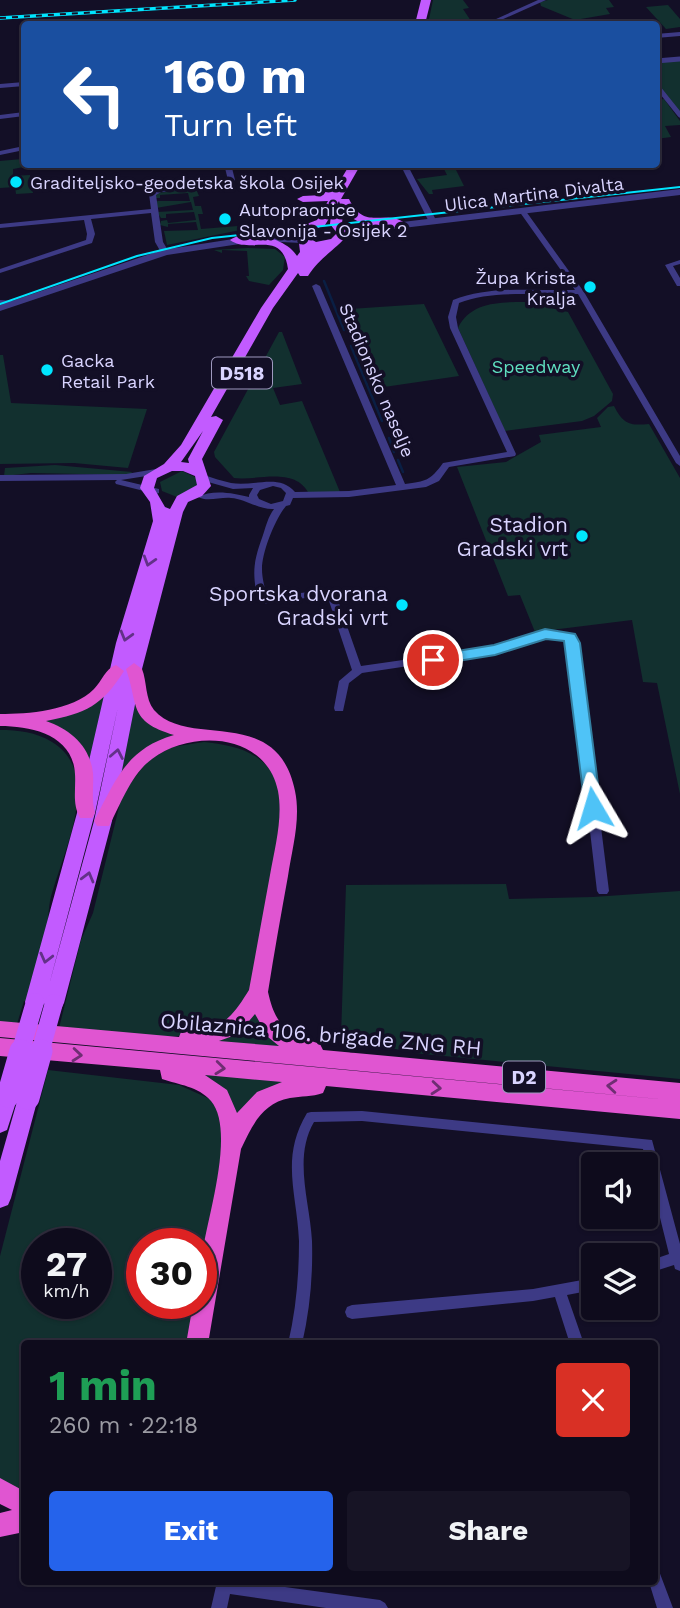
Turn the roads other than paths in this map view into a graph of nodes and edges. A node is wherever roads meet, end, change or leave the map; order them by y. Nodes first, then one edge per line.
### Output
1 (419, 0) edge
2 (426, 0) edge
3 (543, 0) edge
4 (418, 21) edge
5 (419, 21) edge
6 (495, 21) edge
7 (680, 34) edge
8 (660, 36) edge
9 (680, 59) edge
10 (660, 61) edge
11 (21, 84) edge
12 (0, 86) edge
13 (660, 90) edge
14 (21, 114) edge
15 (680, 116) edge
16 (0, 117) edge
17 (21, 149) edge
18 (0, 153) edge
19 (228, 168) edge
20 (353, 168) edge
21 (366, 168) edge
22 (405, 168) edge
23 (344, 182) junction
24 (680, 192) edge
25 (303, 200) dead end
26 (345, 201) junction
27 (153, 211) junction
28 (523, 211) junction
29 (88, 218) junction
30 (433, 222) junction
31 (329, 223) junction
32 (398, 223) junction
33 (0, 226) edge
34 (236, 240) junction
35 (308, 244) junction
36 (165, 252) junction
37 (680, 261) edge
38 (294, 270) junction
39 (0, 271) edge
40 (680, 284) edge
41 (316, 286) dead end
42 (580, 292) junction
43 (0, 302) edge
44 (15, 303) junction
45 (0, 308) edge
46 (195, 448) junction
47 (680, 463) edge
48 (168, 468) junction
49 (78, 477) junction
50 (205, 477) junction
51 (0, 478) edge
52 (262, 485) junction
53 (402, 488) junction
54 (155, 492) junction
55 (292, 495) junction
56 (191, 499) junction
57 (257, 503) junction
58 (282, 505) junction
59 (168, 520) junction
60 (260, 548) junction
61 (134, 669) junction
62 (359, 670) junction
63 (116, 671) junction
64 (339, 708) dead end
65 (9, 720) edge
66 (204, 734) junction
67 (94, 817) junction
68 (603, 891) dead end
69 (258, 992) junction
70 (0, 1029) edge
71 (0, 1047) edge
72 (132, 1050) junction
73 (368, 1073) junction
74 (680, 1092) edge
75 (18, 1097) junction
76 (680, 1110) edge
77 (0, 1124) edge
78 (231, 1152) junction
79 (0, 1198) edge
80 (679, 1262) edge
81 (658, 1266) edge
82 (581, 1286) edge
83 (559, 1290) junction
84 (352, 1312) dead end
85 (198, 1340) edge
86 (296, 1340) edge
87 (576, 1340) edge
88 (0, 1490) edge
89 (21, 1502) edge
90 (21, 1521) edge
91 (0, 1525) edge
92 (224, 1585) edge
93 (230, 1585) edge
94 (657, 1585) edge
95 (219, 1608) edge
96 (380, 1608) edge
97 (665, 1608) edge

1 - 4 main road
2 - 5 main road
3 - 6 street
7 - 8 street
9 - 10 street
11 - 12 street
13 - 15 street
14 - 16 street
17 - 18 street
19 - 27 street
20 - 23 main road, D518
21 - 26 main road, D518
22 - 30 street
23 - 25 main road
23 - 31 main road, D518
24 - 28 street, Ulica Martina Divalta
26 - 31 main road, D518
26 - 32 main road
27 - 29 street
27 - 36 street
28 - 30 street, Ulica Martina Divalta
28 - 42 street
29 - 33 street
29 - 39 street
30 - 31 street, Ulica Martina Divalta
30 - 32 street, Ulica Martina Divalta
31 - 32 street, Ulica Martina Divalta
31 - 35 main road, D518
31 - 35 main road, D518
34 - 35 street
34 - 36 street
34 - 38 main road
35 - 36 street
35 - 38 main road, D518
35 - 46 main road, D518
36 - 44 street
37 - 40 street
38 - 46 main road, D518
41 - 53 street, Stadionsko naselje
42 - 47 street
42 - 53 street
43 - 44 street
44 - 45 street
46 - 48 main road, D518
46 - 50 main road
48 - 49 street
48 - 50 main road
48 - 54 main road, D518
48 - 54 main road, D518
49 - 51 street
49 - 54 street
50 - 52 street
50 - 56 main road
50 - 56 main road, D518
52 - 55 street
52 - 57 street
53 - 55 street
54 - 56 main road
54 - 59 main road, D518
55 - 58 street
56 - 57 street
56 - 59 main road, D518
57 - 58 street
57 - 60 street
58 - 60 street
59 - 61 main road, D518
59 -> 63 main road, D518
60 - 62 street
61 - 66 highway
67 -> 61 main road, D518
62 - 64 street
62 - 68 street
63 - 65 highway
63 - 67 main road, D518
65 - 67 highway
66 - 67 highway
66 - 69 highway
67 - 75 main road, D518, bridge
69 - 72 highway
69 - 73 highway
70 - 72 highway, Obilaznica 106. brigade ZNG RH / D2
71 -> 72 highway, Obilaznica 106. brigade ZNG RH / D2
72 - 73 highway, Obilaznica 106. brigade ZNG RH / D2
72 - 78 highway
74 -> 73 highway, Obilaznica 106. brigade ZNG RH / D2
73 -> 76 highway, Obilaznica 106. brigade ZNG RH / D2
73 - 78 highway
75 - 77 main road, D518
75 - 79 main road, D518
78 - 85 highway
80 - 81 street
80 - 86 street
82 - 83 street
83 - 84 street
83 - 87 street
88 - 89 highway
90 - 91 highway
92 - 95 street
93 - 96 street
94 - 97 street

